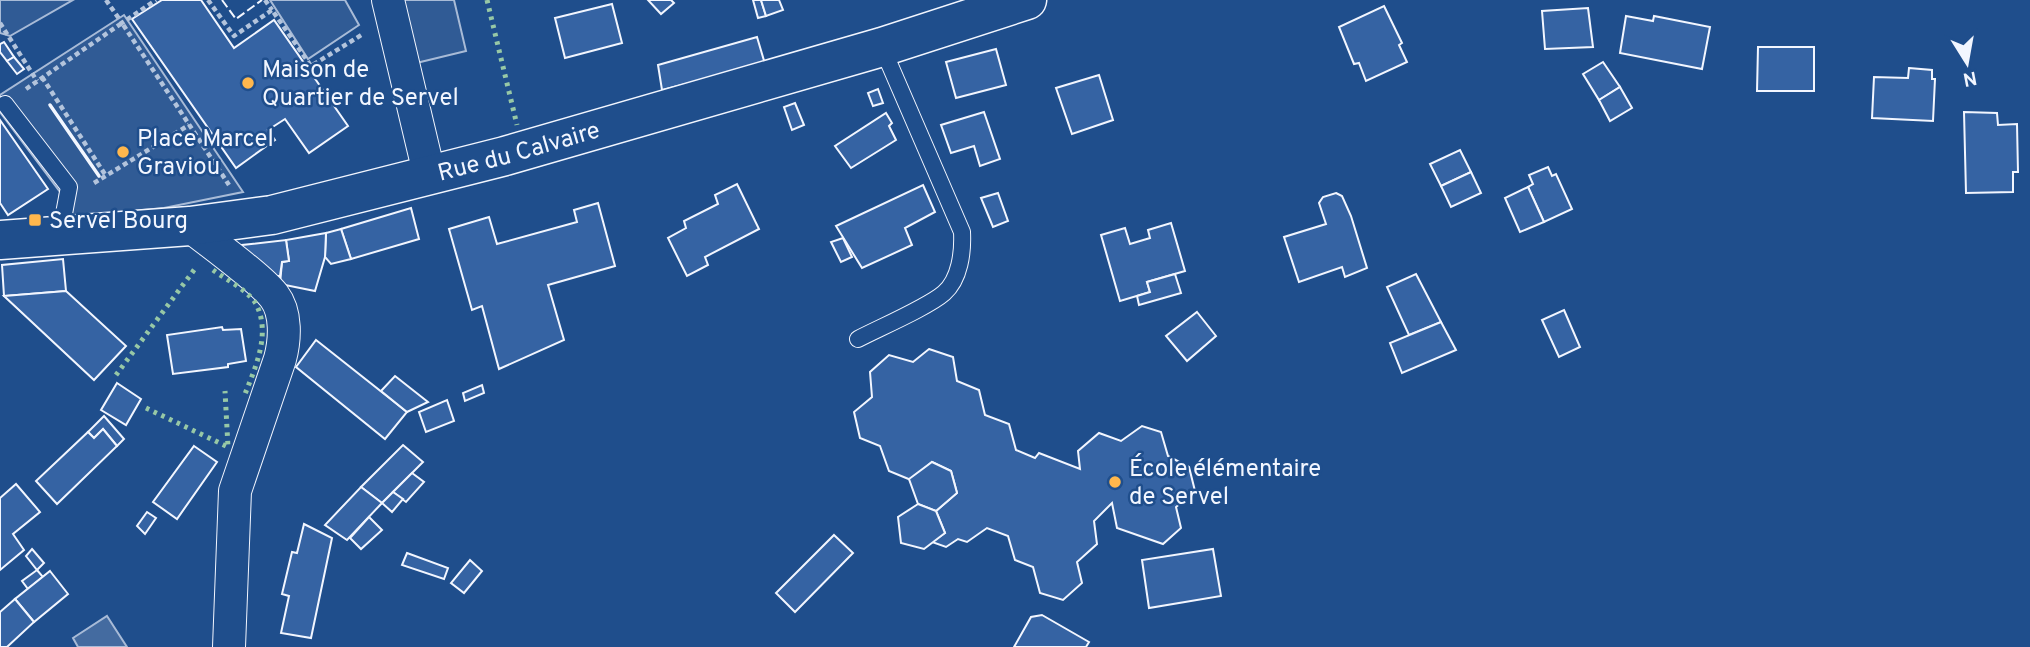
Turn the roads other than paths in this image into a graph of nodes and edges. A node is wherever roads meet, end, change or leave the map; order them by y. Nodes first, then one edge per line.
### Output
1 (388, 0) edge
2 (1027, 0) edge
3 (882, 47) junction
4 (5, 104) road end
5 (430, 177) junction
6 (63, 217) junction
7 (190, 226) junction
8 (0, 240) edge
9 (858, 339) dead end
10 (229, 647) edge

1 - 5 street
2 - 3 street, Rue du Calvaire
3 - 5 street, Rue du Calvaire
3 - 9 lane
4 - 6 lane
5 - 7 street, Rue du Calvaire
6 - 7 street, Rue du Calvaire
6 - 8 street, Rue du Calvaire
7 - 10 street

